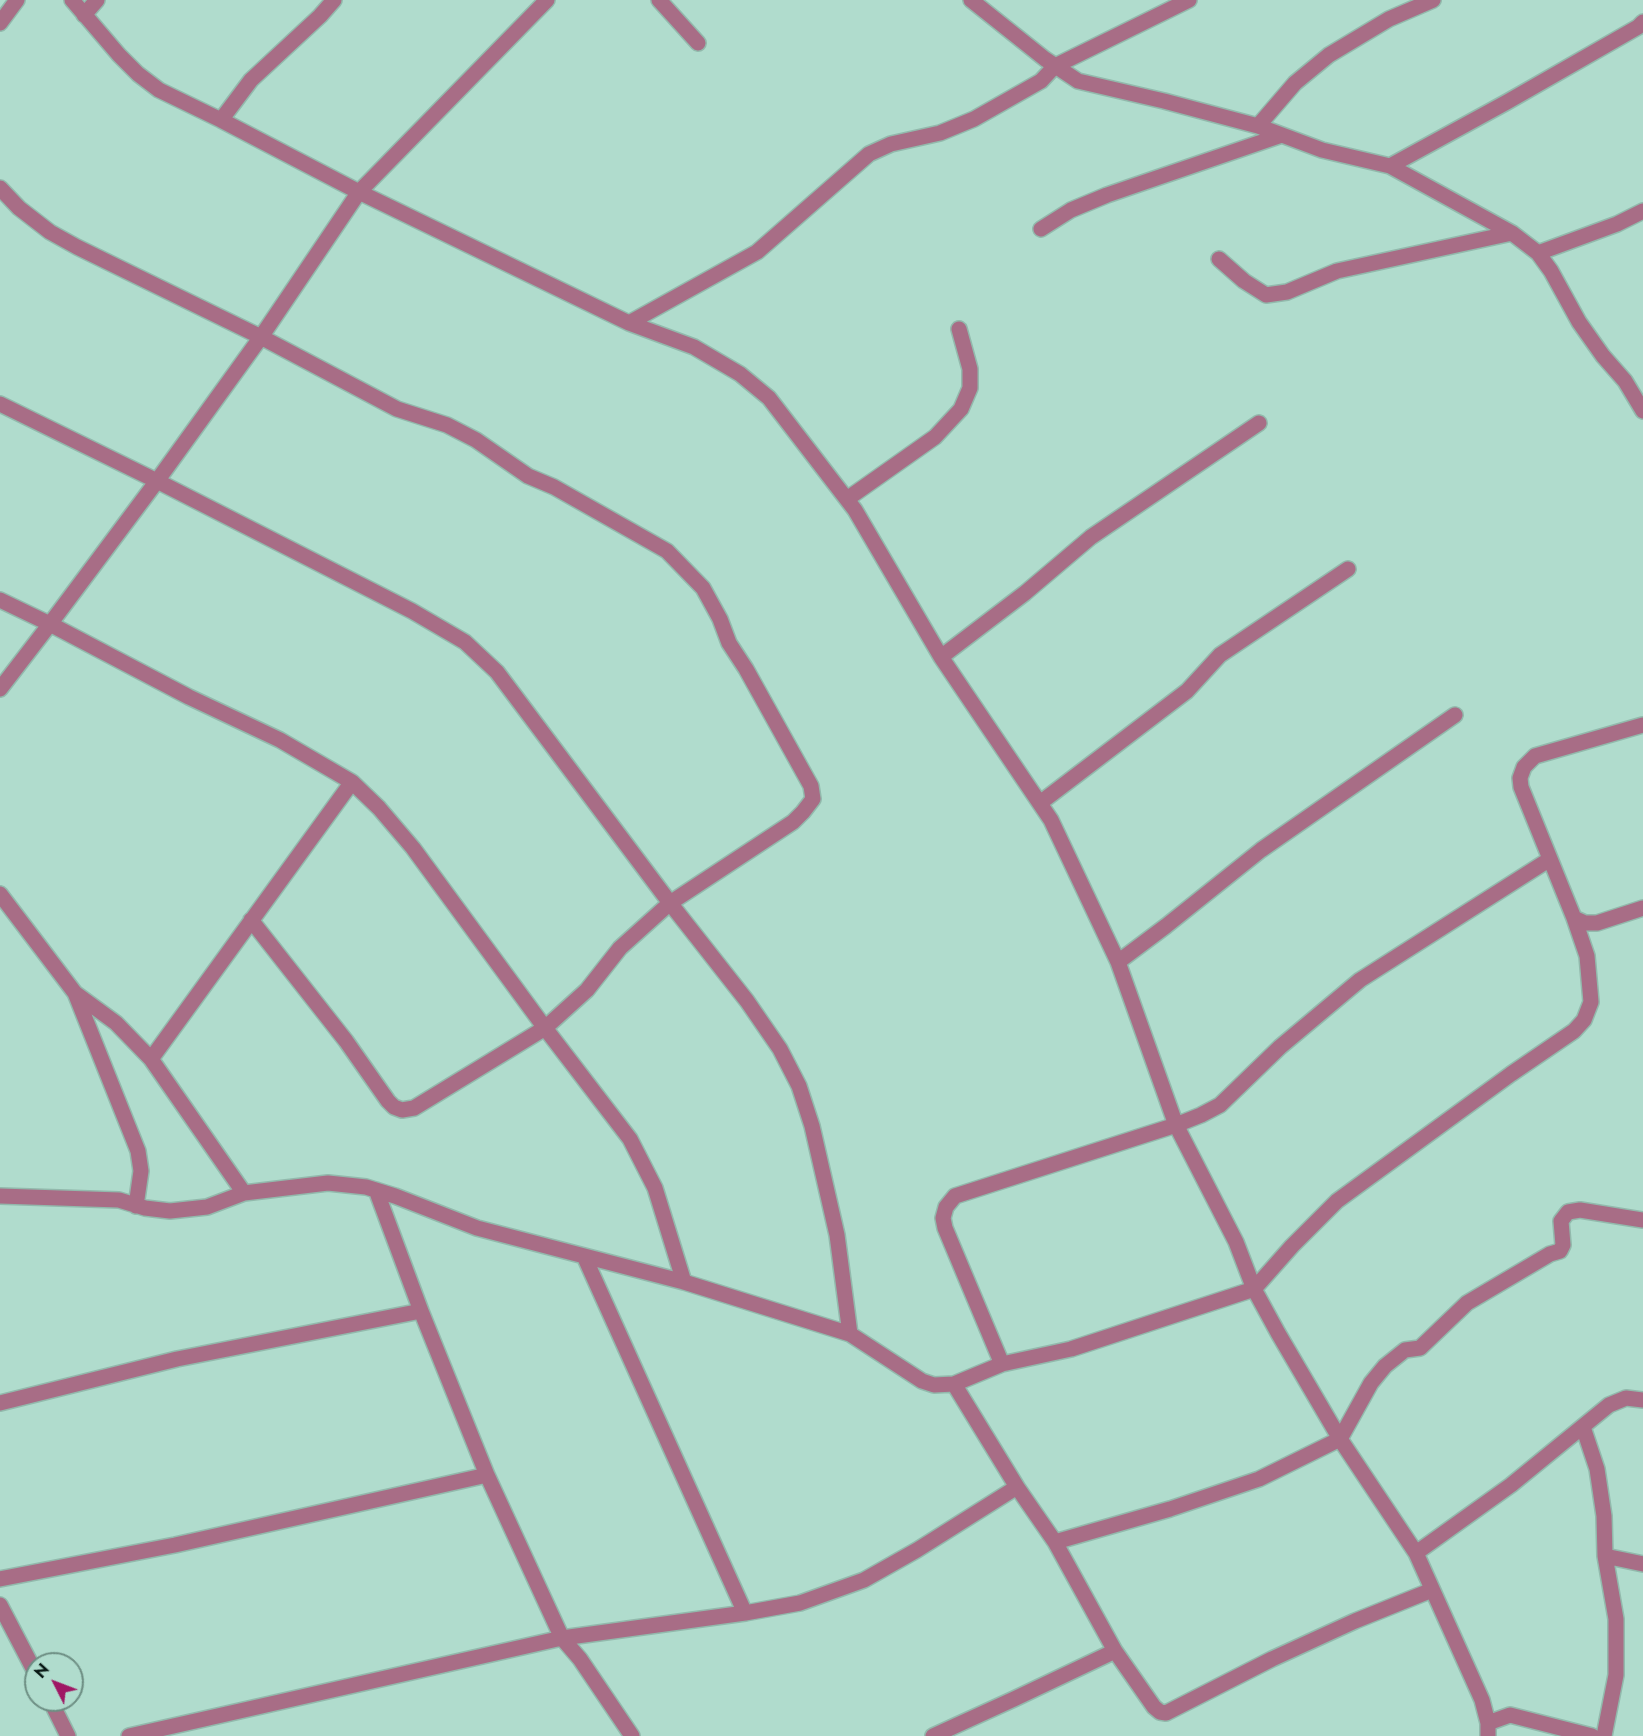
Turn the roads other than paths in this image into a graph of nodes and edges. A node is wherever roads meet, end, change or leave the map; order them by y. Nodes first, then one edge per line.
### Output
1 (17, 0) edge
2 (72, 0) edge
3 (97, 0) edge
4 (334, 0) edge
5 (547, 0) edge
6 (659, 0) edge
7 (971, 0) edge
8 (1189, 0) edge
9 (1432, 0) edge
10 (84, 15) junction
11 (1643, 22) edge
12 (0, 24) edge
13 (698, 43) dead end
14 (1054, 66) junction
15 (221, 120) junction
16 (1258, 126) junction
17 (1282, 135) junction
18 (1389, 166) junction
19 (0, 188) edge
20 (359, 192) junction
21 (1643, 211) edge
22 (1041, 229) dead end
23 (1512, 233) junction
24 (1538, 253) junction
25 (1219, 259) dead end
26 (629, 323) junction
27 (959, 329) dead end
28 (261, 337) junction
29 (0, 404) edge
30 (1642, 407) edge
31 (1258, 423) dead end
32 (157, 481) junction
33 (847, 499) junction
34 (1348, 569) dead end
35 (0, 600) edge
36 (50, 624) junction
37 (941, 657) junction
38 (0, 689) edge
39 (1455, 715) dead end
40 (1643, 725) edge
41 (352, 782) junction
42 (1040, 803) junction
43 (1550, 859) junction
44 (0, 894) edge
45 (670, 903) junction
46 (1643, 908) edge
47 (1574, 918) junction
48 (251, 920) junction
49 (1118, 962) junction
50 (75, 993) junction
51 (545, 1028) junction
52 (151, 1059) junction
53 (1176, 1125) junction
54 (376, 1190) junction
55 (244, 1193) junction
56 (0, 1196) edge
57 (136, 1206) junction
58 (1643, 1220) edge
59 (584, 1256) junction
60 (684, 1282) junction
61 (1254, 1289) junction
62 (421, 1311) junction
63 (850, 1334) junction
64 (1002, 1364) junction
65 (954, 1384) junction
66 (1643, 1400) edge
67 (0, 1403) edge
68 (1582, 1427) junction
69 (1340, 1439) junction
70 (487, 1475) junction
71 (1017, 1488) junction
72 (1055, 1542) junction
73 (1416, 1553) junction
74 (1605, 1556) junction
75 (1643, 1564) edge
76 (0, 1580) edge
77 (1432, 1590) junction
78 (0, 1605) edge
79 (745, 1613) junction
80 (562, 1638) junction
81 (1115, 1651) junction
82 (25, 1652) edge
83 (56, 1712) edge
84 (1488, 1730) edge
85 (68, 1736) edge
86 (129, 1736) edge
87 (632, 1736) edge
88 (933, 1736) edge
89 (1592, 1736) edge
90 (1604, 1736) edge

1 - 12 street
2 - 10 street
3 - 10 street
4 - 15 street
5 - 20 street
6 - 13 street
7 - 14 street
8 - 14 street
9 - 16 street
10 - 15 street
11 - 18 street
14 - 16 street
14 - 26 street
15 - 20 street
16 - 17 street
17 - 18 street
17 - 22 street
18 - 23 street
19 - 28 street
20 - 26 street
20 - 28 street
21 - 24 street
23 - 24 street
23 - 25 street
24 - 30 street
26 - 33 street
27 - 33 street
28 - 32 street
28 - 45 street
29 - 32 street
31 - 37 street
32 - 36 street
32 - 45 street
33 - 37 street
34 - 42 street
35 - 36 street
36 - 38 street
36 - 41 street
37 - 42 street
39 - 49 street
40 - 43 street
41 - 48 street
41 - 51 street
42 - 49 street
43 - 47 street
43 - 53 street
44 - 50 street
45 - 51 street
45 - 63 street
46 - 47 street
47 - 61 street
48 - 51 street
48 - 52 street
49 - 53 street
50 - 52 street
50 - 57 street
51 - 60 street
52 - 55 street
53 - 61 street
53 - 64 street
54 - 55 street
54 - 59 street
54 - 62 street
55 - 57 street
56 - 57 street
58 - 69 street
59 - 60 street
59 - 79 street
60 - 63 street
61 - 64 street
61 - 69 street
62 - 67 street
62 - 70 street
63 - 65 street
64 - 65 street
65 - 71 street
66 - 68 street
68 - 73 street
68 - 74 street
69 - 72 street
69 - 73 street
70 - 76 street
70 - 80 street
71 - 72 street
71 - 79 street
72 - 81 street
73 - 77 street
74 - 75 street
74 - 90 street
77 - 81 street
77 - 84 street
78 - 82 street
79 - 80 street
80 - 86 street
80 - 87 street
81 - 88 street
83 - 85 street
84 - 89 street

